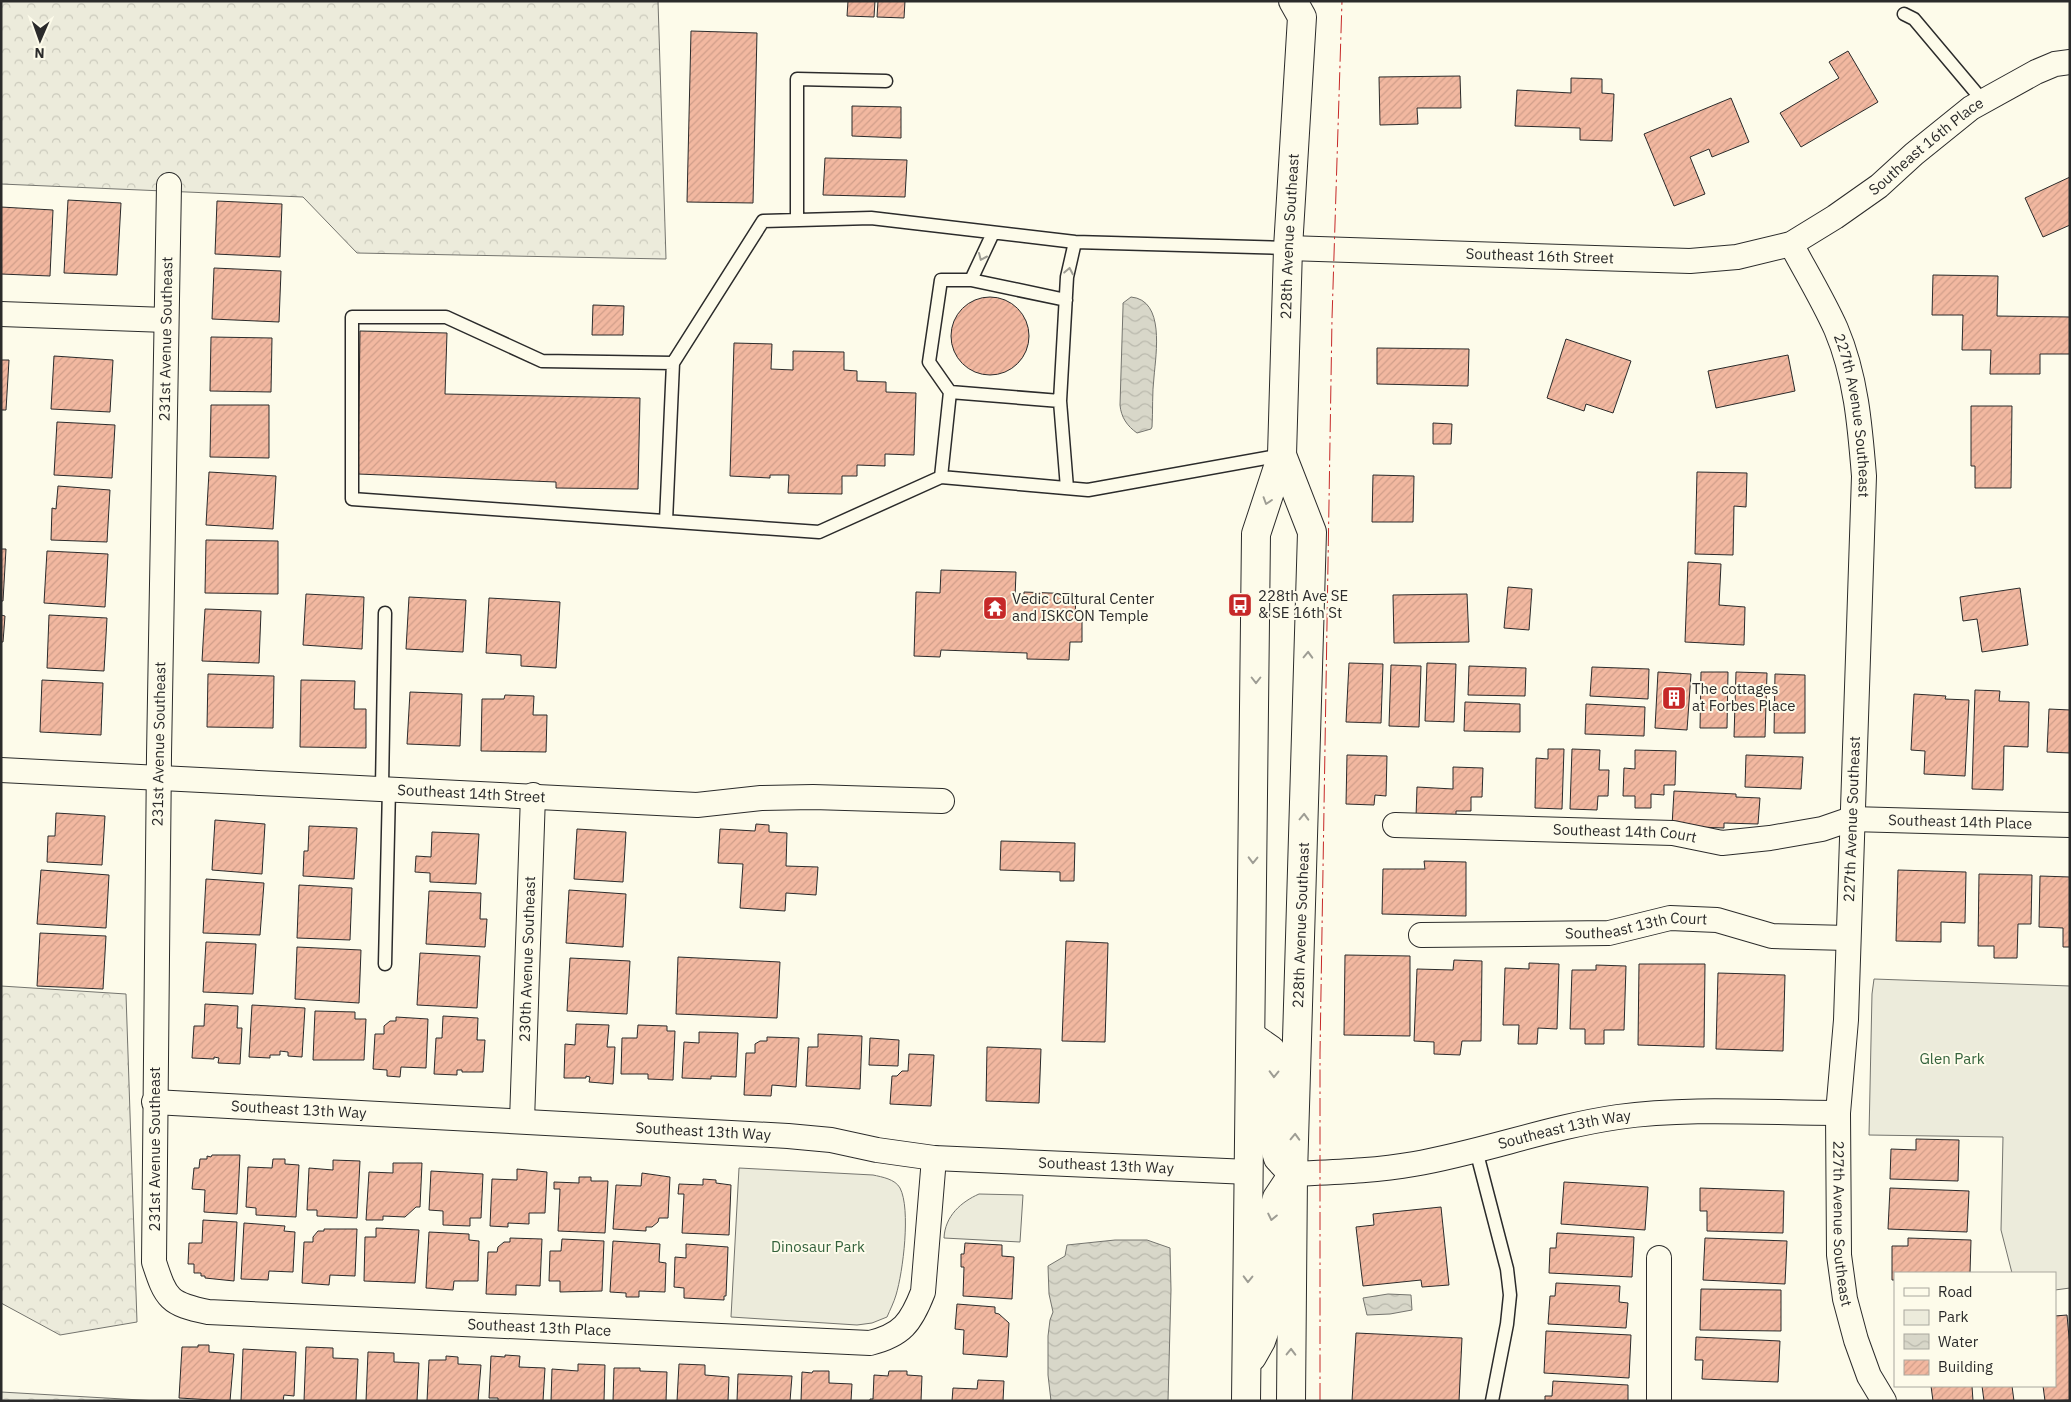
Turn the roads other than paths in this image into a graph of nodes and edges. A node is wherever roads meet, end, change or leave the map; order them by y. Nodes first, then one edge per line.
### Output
1 (1303, 7) edge
2 (1904, 14) dead end
3 (2070, 62) edge
4 (886, 81) dead end
5 (1982, 101) junction
6 (169, 185) dead end
7 (797, 220) junction
8 (993, 233) junction
9 (1075, 242) junction
10 (1791, 244) junction
11 (1288, 248) junction
12 (971, 280) junction
13 (1066, 300) junction
14 (1, 314) edge
15 (166, 320) junction
16 (673, 363) junction
17 (950, 392) junction
18 (1060, 401) junction
19 (1282, 455) junction
20 (941, 477) junction
21 (1067, 488) junction
22 (666, 521) junction
23 (385, 613) dead end
24 (1, 770) edge
25 (158, 776) junction
26 (386, 788) junction
27 (533, 795) junction
28 (942, 801) dead end
29 (1851, 819) junction
30 (1396, 826) dead end
31 (2070, 826) edge
32 (1421, 935) dead end
33 (1848, 938) junction
34 (385, 964) dead end
35 (1251, 1036) junction
36 (154, 1102) junction
37 (1838, 1113) junction
38 (522, 1121) junction
39 (1476, 1150) junction
40 (934, 1158) junction
41 (1250, 1172) junction
42 (1293, 1174) junction
43 (1658, 1258) dead end
44 (170, 1300) joint
45 (1247, 1368) junction
46 (1246, 1401) edge
47 (1291, 1401) edge
48 (1492, 1401) edge
49 (1659, 1401) edge
50 (1884, 1401) edge

1 - 11 main road, 228th Avenue Southeast
2 - 5 lane
3 - 5 street, Southeast 16th Place
4 - 7 lane
5 - 10 street, Southeast 16th Place
6 - 15 street, 231st Avenue Southeast
7 - 8 lane
7 - 16 lane
8 - 9 lane
8 -> 12 lane
9 - 11 lane
13 -> 9 lane
10 - 11 street, Southeast 16th Street
10 - 29 street, 227th Avenue Southeast
11 - 19 main road, 228th Avenue Southeast
12 - 13 lane
12 - 17 lane
13 - 18 lane
14 - 15 street
15 - 25 street, 231st Avenue Southeast
16 - 22 lane
16 - 22 lane
17 - 18 lane
17 - 20 lane
18 - 21 lane
19 - 21 lane
19 -> 35 main road, 228th Avenue Southeast
42 -> 19 main road, 228th Avenue Southeast
20 - 21 lane
20 - 22 lane
23 - 26 lane
24 - 25 street, Southeast 14th Street
25 - 26 street, Southeast 14th Street
25 - 36 street, 231st Avenue Southeast
26 - 27 street, Southeast 14th Street
26 - 34 lane
27 - 28 street, Southeast 14th Street
27 - 38 street, 230th Avenue Southeast
29 - 30 street, Southeast 14th Court
29 - 31 street, Southeast 14th Place
29 - 33 street, 227th Avenue Southeast
32 - 33 street, Southeast 13th Court
33 - 37 street, 227th Avenue Southeast
35 - 41 main road, 228th Avenue Southeast
35 -> 42 main road
36 - 38 street, Southeast 13th Way
36 - 44 street, 231st Avenue Southeast
37 - 39 street, Southeast 13th Way
37 - 50 street, 227th Avenue Southeast
38 - 40 street, Southeast 13th Way
39 - 42 street, Southeast 13th Way
39 - 48 lane
40 - 41 street, Southeast 13th Way
40 - 44 street, Southeast 13th Place
41 -> 45 main road, 228th Avenue Southeast
42 -> 45 main road
47 -> 42 main road, 228th Avenue Southeast
43 - 49 street
45 - 46 main road, 228th Avenue Southeast

